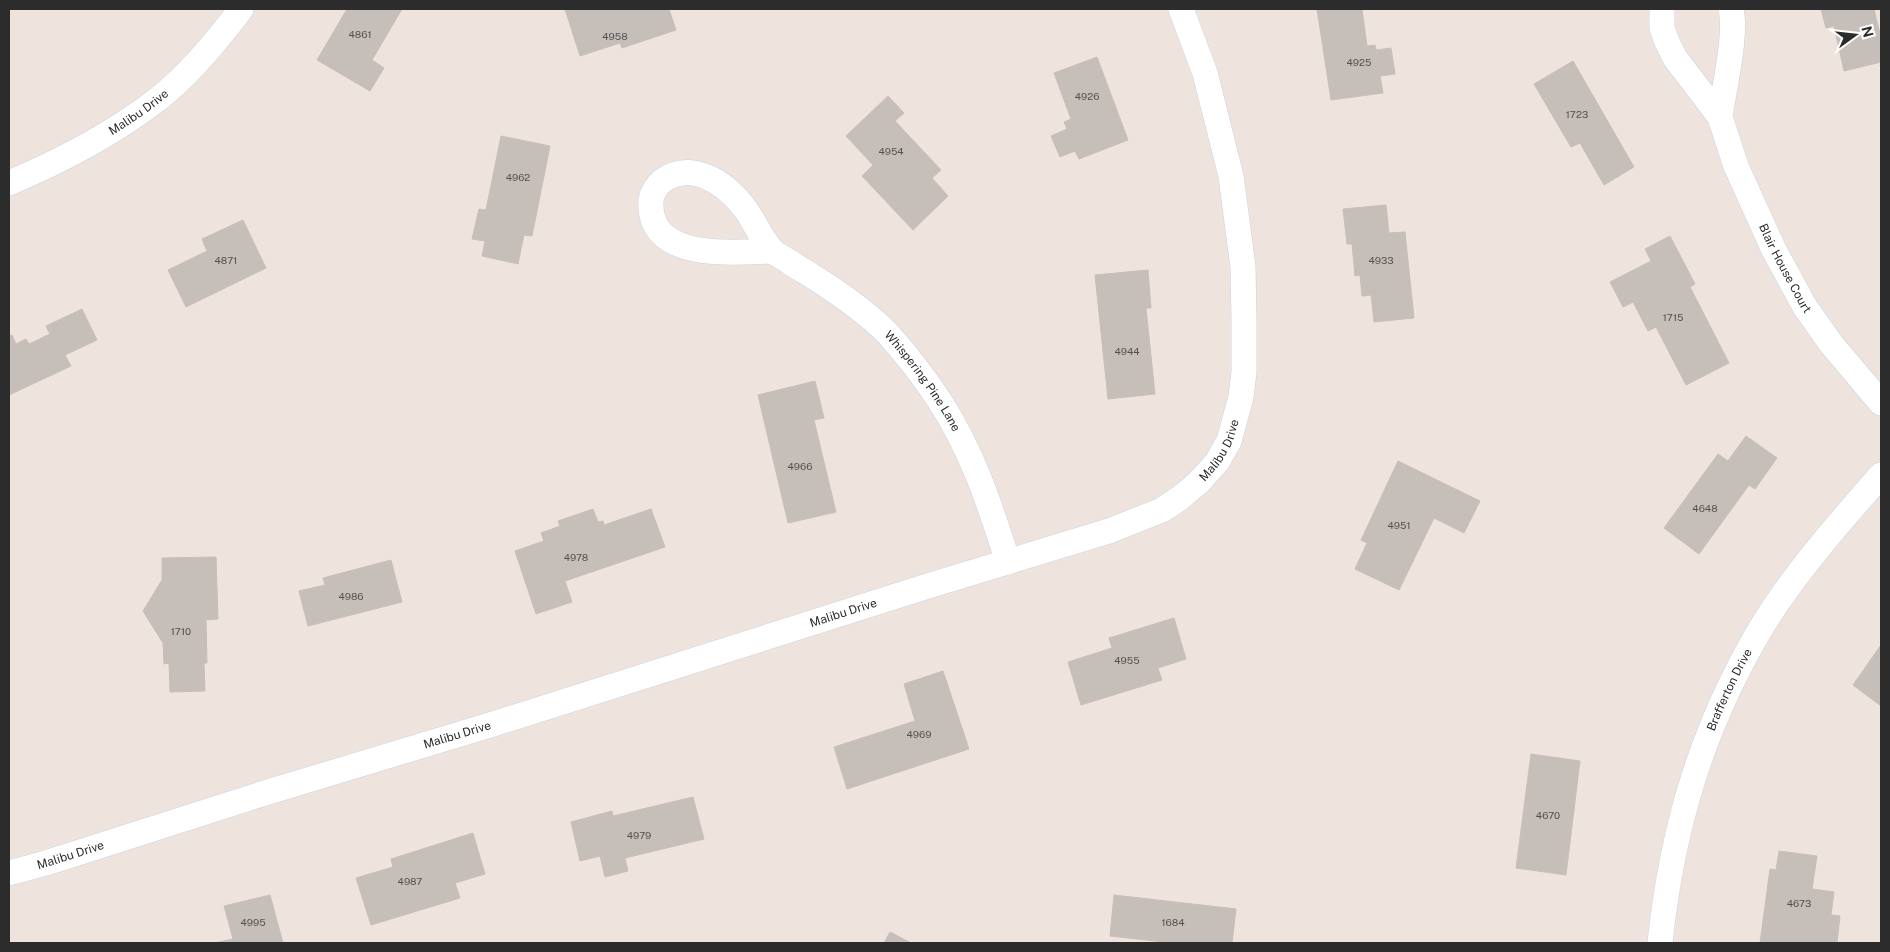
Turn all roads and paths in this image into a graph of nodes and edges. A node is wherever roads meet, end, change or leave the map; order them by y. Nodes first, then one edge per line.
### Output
1 (241, 9) edge
2 (1181, 9) edge
3 (1662, 9) edge
4 (1731, 9) edge
5 (1720, 117) junction
6 (9, 183) edge
7 (772, 251) junction
8 (1881, 403) edge
9 (1881, 475) edge
10 (1008, 562) junction
11 (9, 873) edge
12 (1660, 943) edge

1 - 6 street, Malibu Drive
2 - 10 street, Malibu Drive
3 - 5 street, Blair House Court
4 - 5 street, Blair House Court
5 - 8 street, Blair House Court
7 - 7 street, Whispering Pine Lane
7 - 10 street, Whispering Pine Lane
9 - 12 street, Brafferton Drive
10 - 11 street, Malibu Drive

